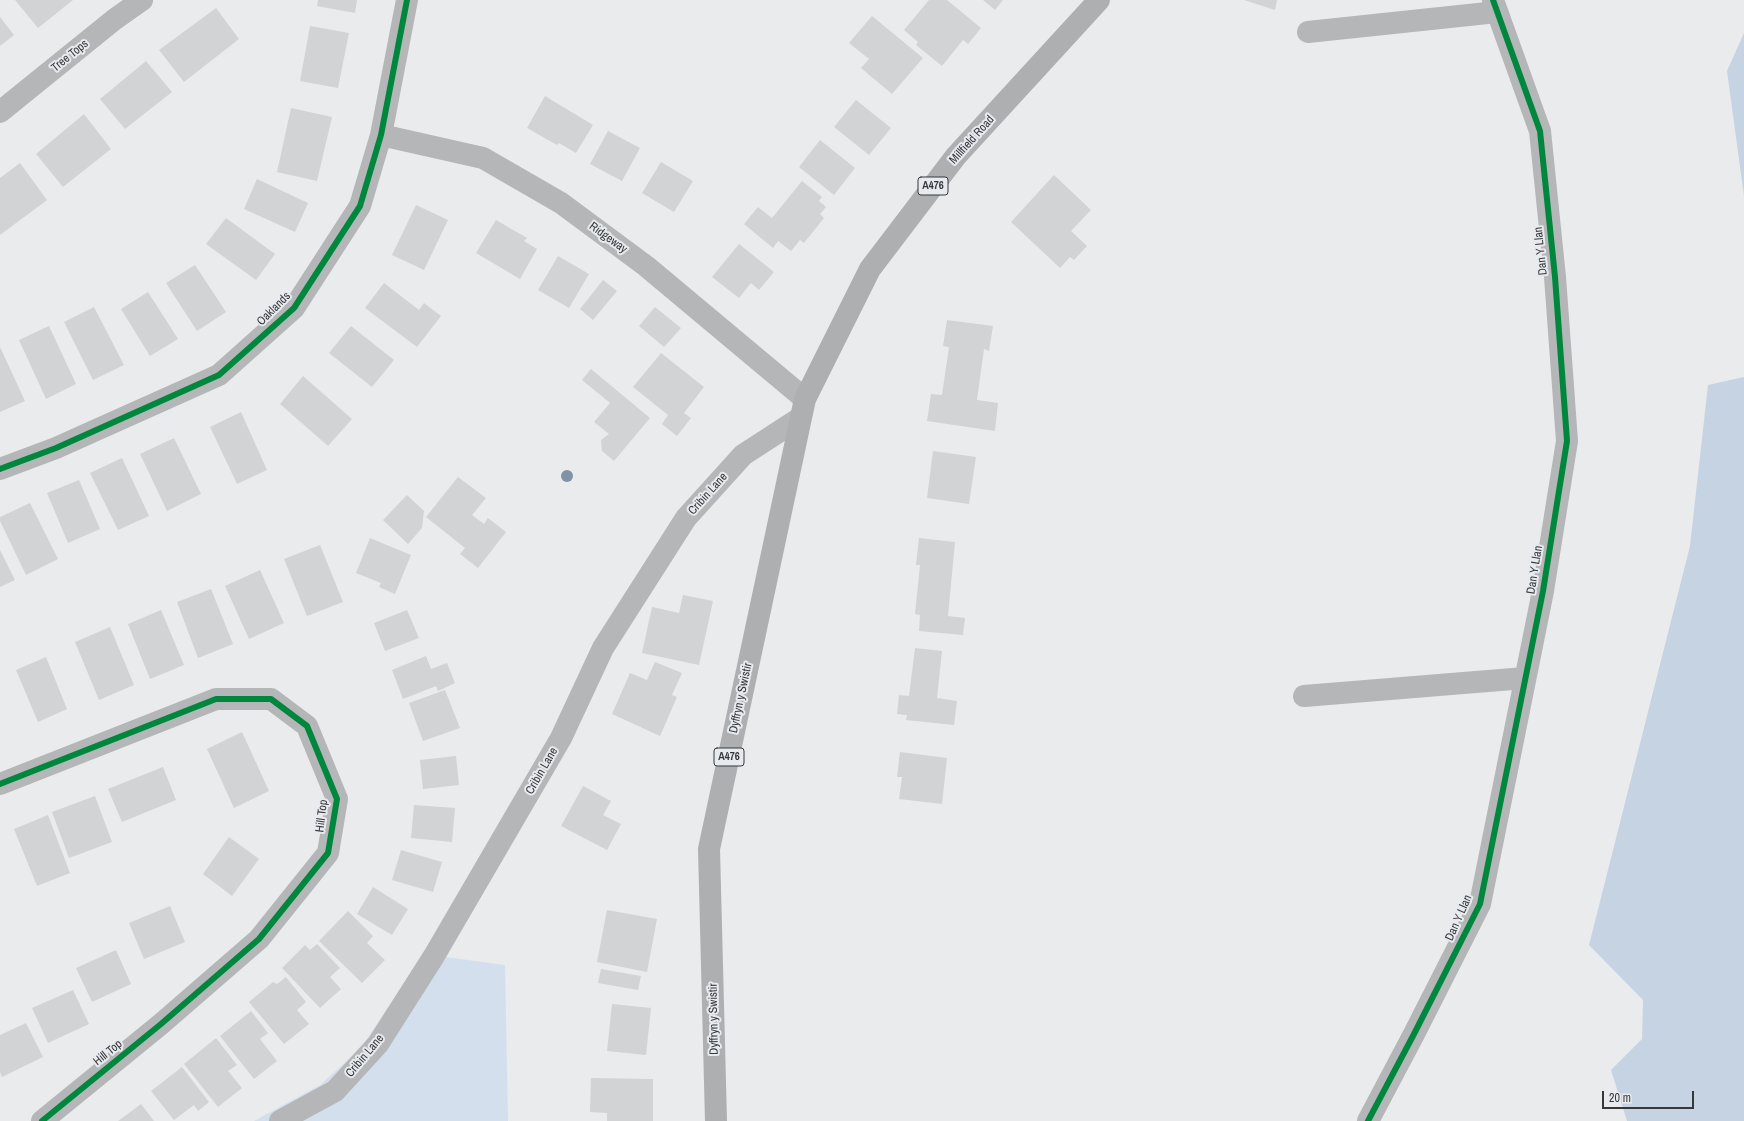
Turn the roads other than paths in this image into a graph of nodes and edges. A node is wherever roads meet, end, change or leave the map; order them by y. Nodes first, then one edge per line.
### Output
1 (142, 0) edge
2 (407, 0) edge
3 (1099, 0) edge
4 (1495, 6) edge
5 (1308, 32) dead end
6 (0, 112) edge
7 (381, 135) junction
8 (803, 408) junction
9 (0, 469) edge
10 (1525, 678) junction
11 (1304, 696) dead end
12 (0, 784) edge
13 (42, 1121) edge
14 (280, 1121) edge
15 (716, 1121) edge
16 (1368, 1121) edge

1 - 6 street, Tree Tops
2 - 7 street, Oaklands
3 - 8 main road, Millfield Road / A476
4 - 5 street, Dan Y Llan
4 - 10 street, Dan Y Llan
7 - 8 street, Ridgeway
7 - 9 street, Oaklands
8 - 14 street, Cribin Lane
8 - 15 main road, Dyffryn y Swistir / A476
10 - 11 street
10 - 16 street, Dan Y Llan
12 - 13 street, Hill Top

